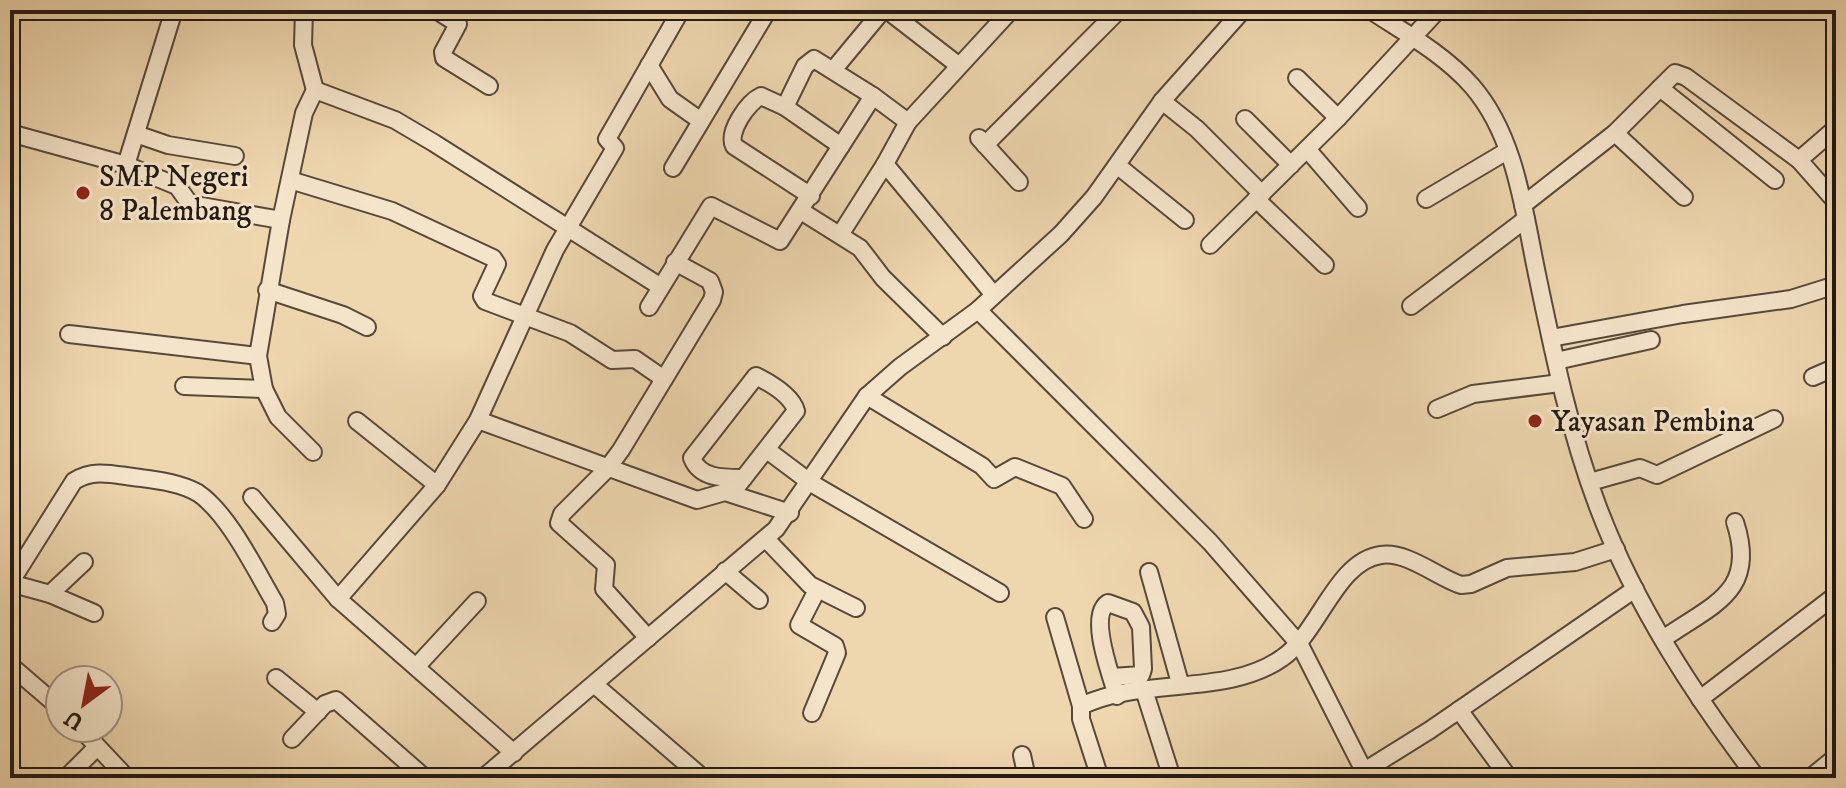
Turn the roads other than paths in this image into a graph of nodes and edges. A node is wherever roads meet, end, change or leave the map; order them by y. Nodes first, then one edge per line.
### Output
1 (174, 10) edge
2 (304, 10) edge
3 (436, 10) edge
4 (681, 10) edge
5 (885, 10) edge
6 (1011, 10) edge
7 (1119, 10) edge
8 (1243, 10) edge
9 (1370, 10) edge
10 (1438, 10) edge
11 (766, 13) edge
12 (1412, 38) junction
13 (649, 65) junction
14 (958, 65) junction
15 (834, 69) junction
16 (1297, 78) dead end
17 (489, 86) dead end
18 (1660, 88) junction
19 (315, 90) junction
20 (873, 96) junction
21 (1162, 101) junction
22 (785, 107) junction
23 (1338, 118) junction
24 (1245, 119) dead end
25 (701, 121) junction
26 (908, 122) junction
27 (1836, 128) edge
28 (10, 133) edge
29 (1615, 133) junction
30 (136, 134) junction
31 (841, 146) junction
32 (1307, 149) junction
33 (1507, 151) junction
34 (235, 156) dead end
35 (1799, 160) junction
36 (885, 164) junction
37 (126, 165) junction
38 (1291, 165) junction
39 (1118, 166) junction
40 (673, 168) dead end
41 (290, 180) junction
42 (1775, 180) dead end
43 (1019, 182) dead end
44 (811, 196) junction
45 (1259, 197) junction
46 (1684, 197) dead end
47 (1426, 199) dead end
48 (1836, 202) edge
49 (1358, 208) dead end
50 (801, 211) junction
51 (1525, 212) junction
52 (281, 220) junction
53 (1185, 220) dead end
54 (567, 229) junction
55 (840, 235) junction
56 (1210, 245) dead end
57 (675, 262) junction
58 (1325, 265) dead end
59 (1836, 285) edge
60 (661, 287) junction
61 (267, 290) junction
62 (994, 295) junction
63 (1411, 306) dead end
64 (649, 307) dead end
65 (978, 310) junction
66 (527, 316) junction
67 (367, 327) dead end
68 (69, 334) dead end
69 (943, 337) junction
70 (1551, 338) junction
71 (1651, 340) dead end
72 (258, 356) junction
73 (1556, 361) junction
74 (1836, 367) edge
75 (1813, 377) dead end
76 (664, 379) junction
77 (1560, 383) junction
78 (184, 386) dead end
79 (264, 389) junction
80 (867, 396) junction
81 (1437, 409) dead end
82 (1774, 419) dead end
83 (478, 420) junction
84 (357, 421) dead end
85 (767, 450) junction
86 (313, 452) dead end
87 (607, 469) junction
88 (1590, 482) junction
89 (811, 483) junction
90 (437, 485) junction
91 (252, 497) dead end
92 (790, 513) junction
93 (1084, 519) dead end
94 (1735, 522) dead end
95 (766, 539) junction
96 (1616, 549) junction
97 (84, 562) dead end
98 (725, 571) junction
99 (1149, 572) dead end
100 (10, 583) edge
101 (1635, 589) junction
102 (817, 590) junction
103 (1000, 593) dead end
104 (50, 594) junction
105 (1836, 595) edge
106 (338, 599) junction
107 (759, 600) dead end
108 (477, 601) dead end
109 (856, 608) dead end
110 (94, 613) dead end
111 (1055, 617) dead end
112 (272, 622) dead end
113 (648, 638) junction
114 (1663, 639) junction
115 (1300, 645) junction
116 (10, 665) edge
117 (416, 667) junction
118 (1112, 677) junction
119 (276, 678) dead end
120 (1180, 683) junction
121 (595, 685) junction
122 (1144, 690) junction
123 (44, 694) edge
124 (1117, 696) junction
125 (1700, 699) junction
126 (1081, 706) junction
127 (1459, 710) junction
128 (318, 712) junction
129 (812, 713) dead end
130 (292, 739) dead end
131 (94, 744) edge
132 (97, 747) junction
133 (514, 753) junction
134 (1022, 755) dead end
135 (1836, 757) edge
136 (1358, 774) edge
137 (693, 775) edge
138 (66, 778) edge
139 (127, 778) edge
140 (425, 778) edge
141 (483, 778) edge
142 (1027, 778) edge
143 (1100, 778) edge
144 (1172, 778) edge
145 (1509, 778) edge
146 (1757, 778) edge
147 (1810, 778) edge

1 - 30 street
2 - 19 street
3 - 17 street
4 - 13 street
5 - 14 street
5 - 15 street
6 - 14 street
7 - 43 street
8 - 21 street
9 - 12 street
10 - 12 street
11 - 25 street
12 - 23 street
12 - 33 street
13 - 25 street
13 - 54 street
14 - 26 street
15 - 20 street
15 - 22 street
16 - 23 street
18 - 29 street
18 - 35 street
18 - 42 street
19 - 41 street
19 - 54 street
20 - 26 street
20 - 31 street
21 - 39 street
21 - 45 street
22 - 31 street
22 - 44 street
23 - 32 street
24 - 38 street
25 - 40 street
26 - 36 street
27 - 35 street
28 - 37 street
29 - 46 street
29 - 51 street
30 - 34 street
30 - 37 street
31 - 44 street
32 - 38 street
32 - 49 street
33 - 47 street
33 - 51 street
35 - 48 street
36 - 55 street
36 - 62 street
37 - 52 street
38 - 45 street
39 - 53 street
39 - 62 street
41 - 52 street
41 - 66 street
44 - 50 street
45 - 56 street
45 - 58 street
50 - 55 street
50 - 57 street
51 - 63 street
51 - 70 street
52 - 61 street
54 - 60 street
54 - 66 street
55 - 69 street
57 - 60 street
57 - 76 street
59 - 70 street
60 - 64 street
61 - 67 street
61 - 72 street
62 - 65 street
65 - 69 street
65 - 115 street
66 - 76 street
66 - 83 street
68 - 72 street
69 - 80 street
70 - 73 street
71 - 73 street
72 - 79 street
73 - 77 street
74 - 75 street
76 - 87 street
77 - 81 street
77 - 88 street
78 - 79 street
79 - 86 street
80 - 89 street
80 - 93 street
82 - 88 street
83 - 87 street
83 - 90 street
84 - 90 street
85 - 85 street
85 - 89 street
87 - 92 street
87 - 113 street
88 - 96 street
89 - 92 street
89 - 103 street
90 - 106 street
91 - 106 street
92 - 95 street
94 - 114 street
95 - 98 street
95 - 102 street
96 - 101 street
96 - 115 street
97 - 104 street
98 - 107 street
98 - 113 street
99 - 120 street
100 - 104 street
100 - 112 street
101 - 114 street
101 - 127 street
102 - 109 street
102 - 129 street
104 - 110 street
105 - 125 street
106 - 117 street
108 - 117 street
111 - 126 street
113 - 121 street
114 - 125 street
115 - 120 street
115 - 136 street
116 - 123 street
117 - 133 street
118 - 118 street
118 - 124 street
119 - 128 street
120 - 122 street
121 - 133 street
121 - 137 street
122 - 124 street
122 - 144 street
124 - 126 street
125 - 146 street
126 - 143 street
127 - 136 street
127 - 145 street
128 - 130 street
128 - 140 street
131 - 132 street
132 - 138 street
132 - 139 street
133 - 141 street
134 - 142 street
135 - 147 street

